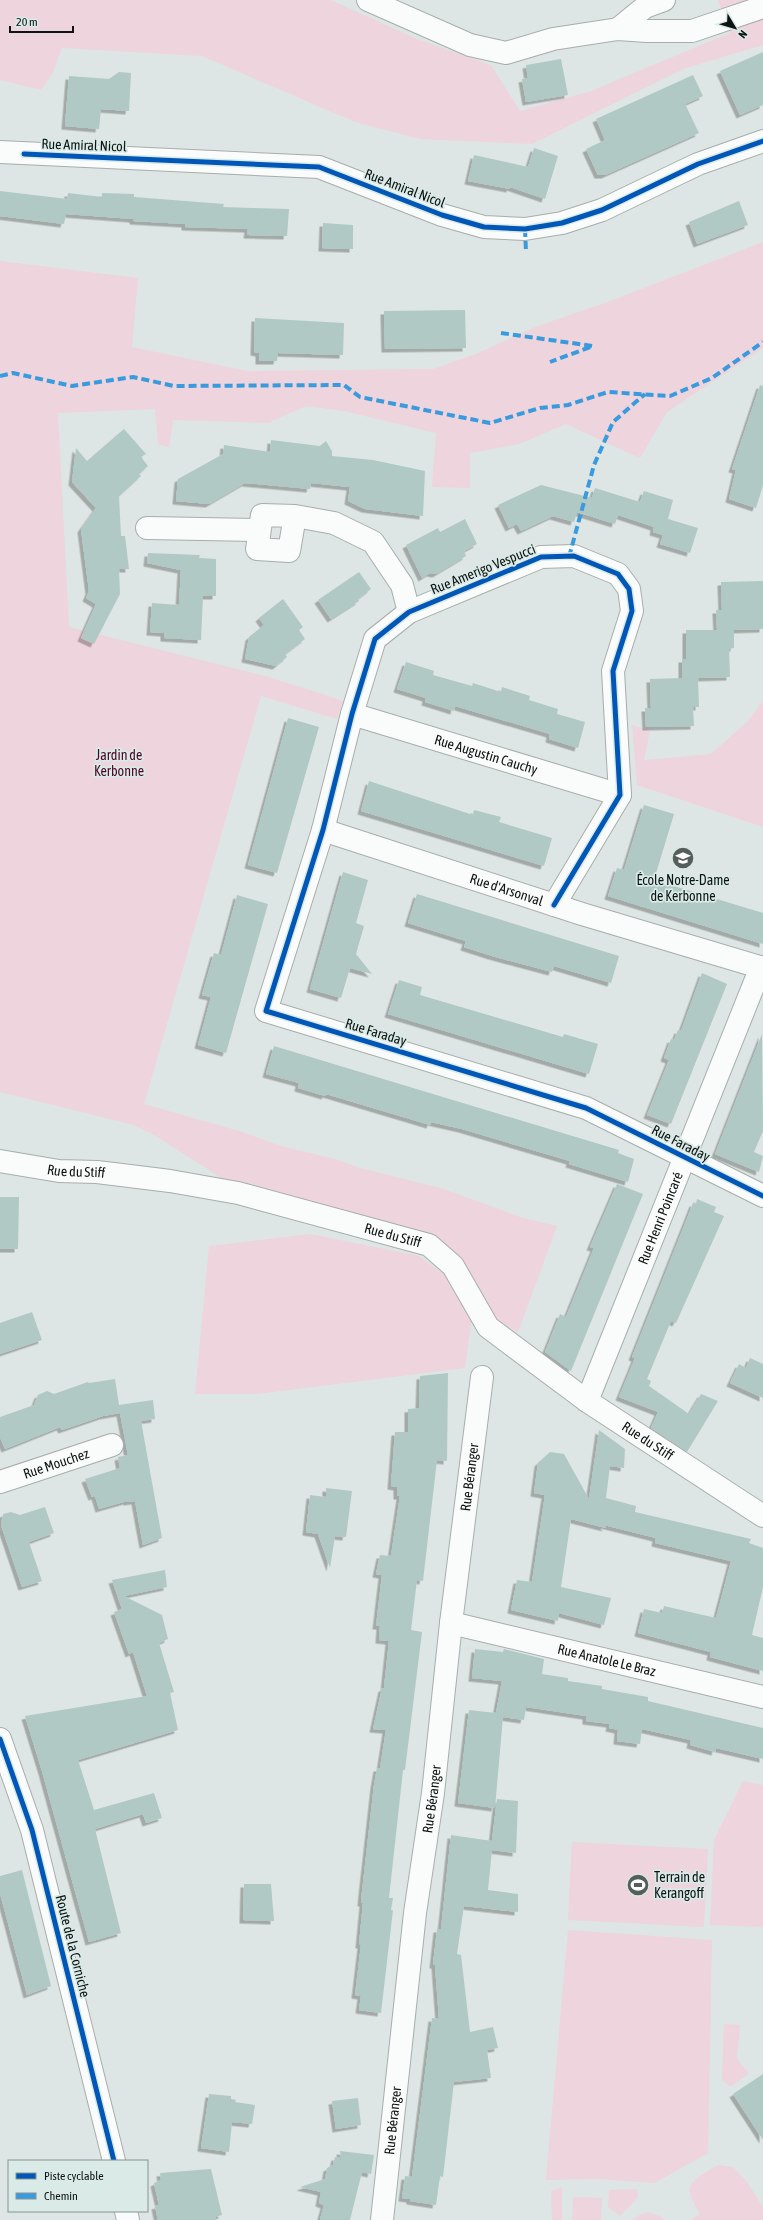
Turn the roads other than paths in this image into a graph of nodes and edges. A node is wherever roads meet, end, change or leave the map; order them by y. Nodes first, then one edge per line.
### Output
1 (368, 0) edge
2 (664, 0) edge
3 (763, 7) edge
4 (618, 29) junction
5 (763, 141) edge
6 (0, 152) edge
7 (295, 516) junction
8 (147, 528) dead end
9 (259, 530) junction
10 (410, 612) junction
11 (352, 714) junction
12 (620, 794) junction
13 (323, 830) junction
14 (554, 905) junction
15 (762, 968) edge
16 (685, 1159) junction
17 (0, 1161) edge
18 (763, 1196) edge
19 (482, 1377) dead end
20 (587, 1402) junction
21 (112, 1445) dead end
22 (0, 1482) edge
23 (763, 1516) edge
24 (451, 1623) junction
25 (763, 1697) edge
26 (0, 1739) edge
27 (114, 2160) edge
28 (382, 2220) edge

1 - 4 street
2 - 4 street
3 - 4 street
5 - 6 street, Rue Amiral Nicol
7 - 9 street
7 - 9 street
7 - 10 street
8 - 9 street
10 - 11 street, Rue Amerigo Vespucci
10 - 12 street, Rue Amerigo Vespucci
11 - 12 street, Rue Augustin Cauchy
11 - 13 street, Rue Faraday
12 - 14 street
13 - 14 street, Rue d'Arsonval
13 - 16 street, Rue Faraday
14 - 15 street, Rue d'Arsonval
15 - 16 street, Rue Henri Poincaré
16 - 18 street, Rue Faraday
16 - 20 street, Rue Henri Poincaré
17 - 20 street, Rue du Stiff
19 - 24 street, Rue Béranger
20 - 23 street, Rue du Stiff
21 - 22 street, Rue Mouchez
24 - 25 street, Rue Anatole Le Braz
24 - 28 street, Rue Béranger
26 - 27 street, Route de la Corniche

